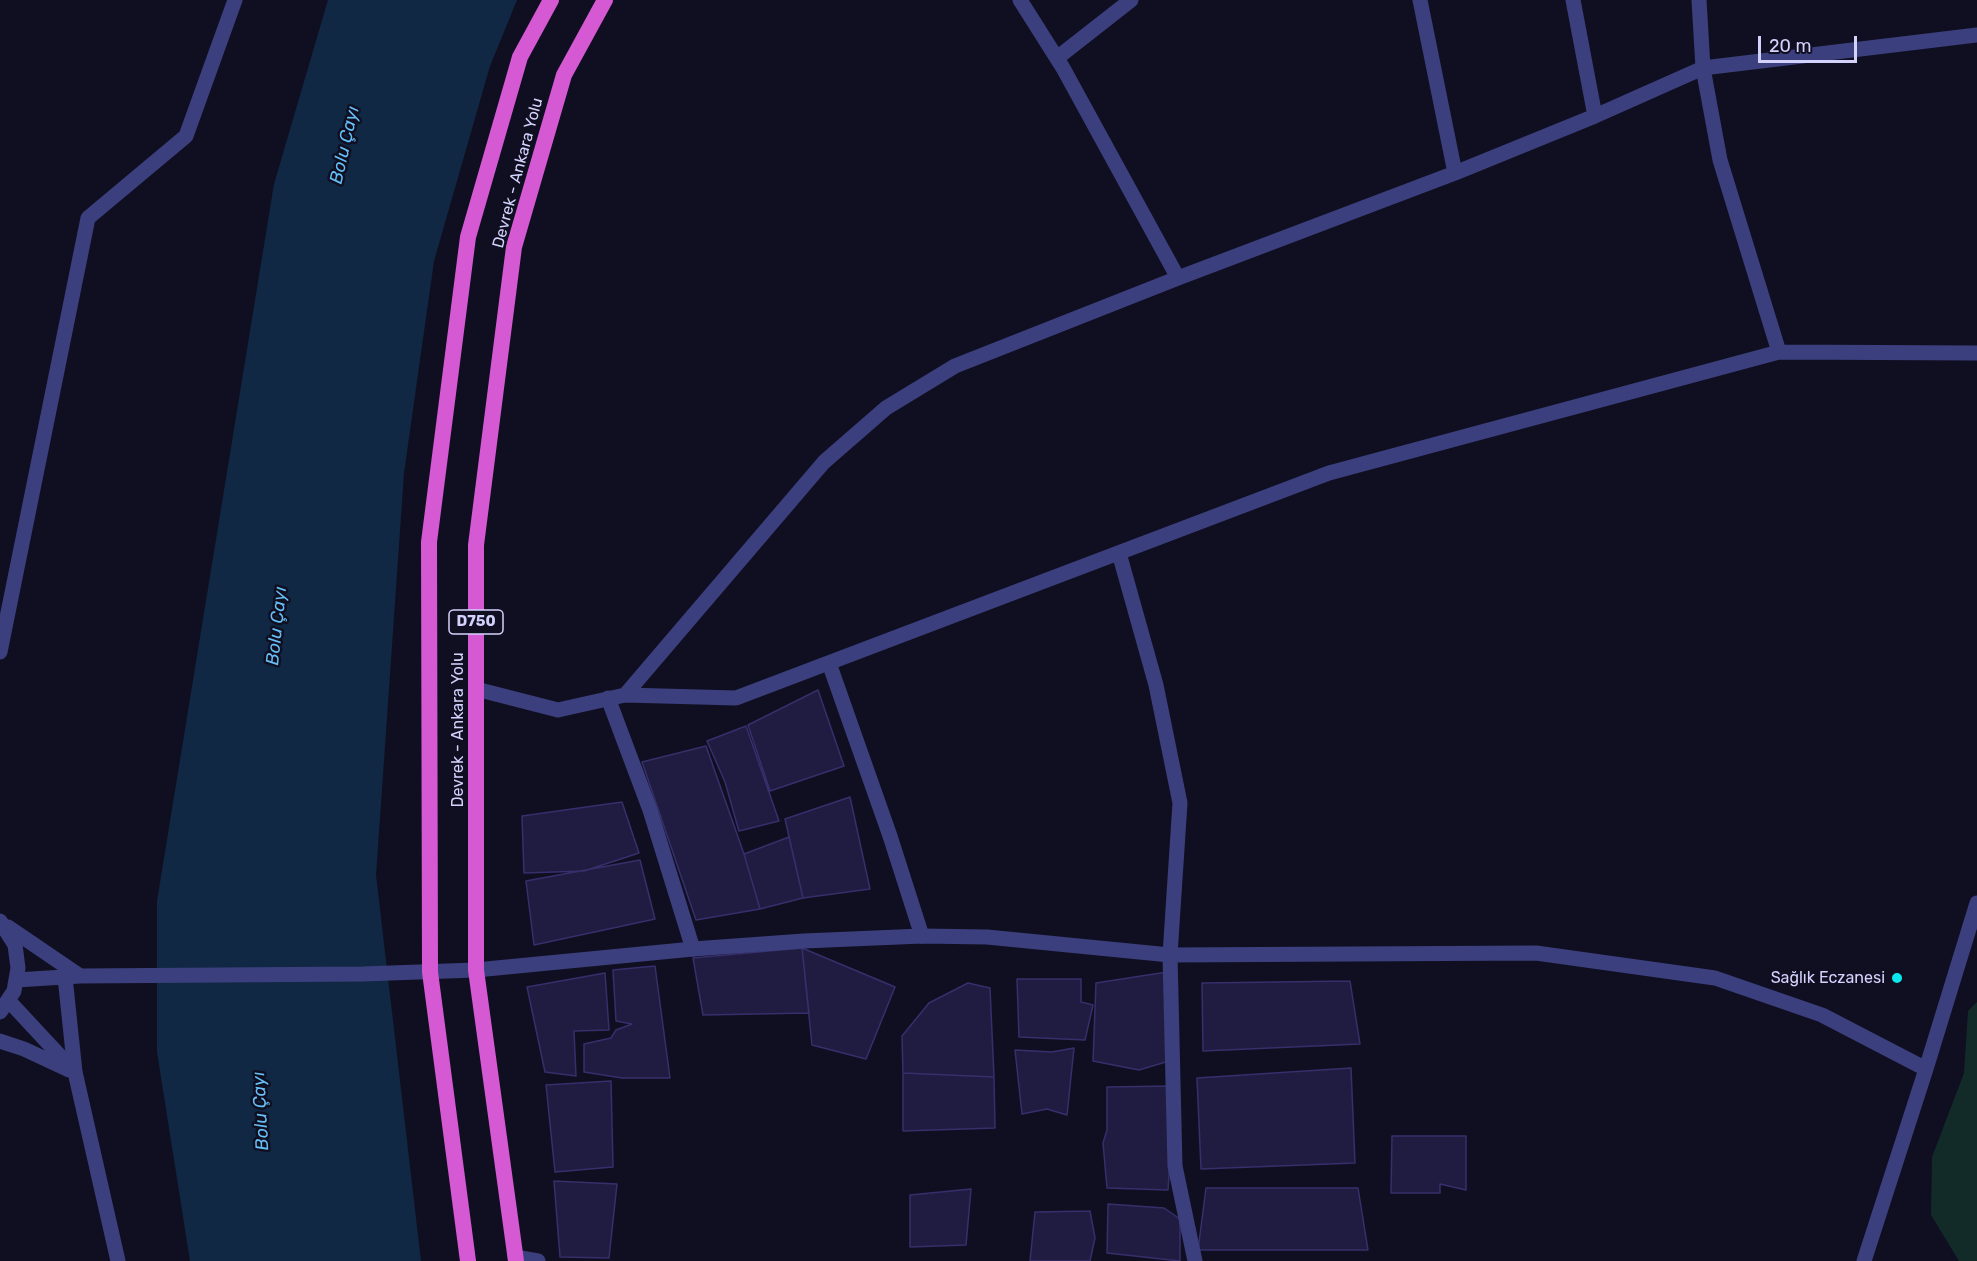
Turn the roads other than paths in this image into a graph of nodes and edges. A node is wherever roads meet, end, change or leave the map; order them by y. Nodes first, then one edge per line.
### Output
1 (235, 0) edge
2 (551, 0) edge
3 (605, 0) edge
4 (1020, 0) edge
5 (1131, 0) edge
6 (1420, 0) edge
7 (1573, 0) edge
8 (1699, 0) edge
9 (1977, 35) edge
10 (1057, 58) junction
11 (1703, 68) junction
12 (1595, 116) junction
13 (1455, 173) junction
14 (1178, 278) junction
15 (1779, 352) junction
16 (1977, 353) edge
17 (1119, 553) junction
18 (0, 652) edge
19 (829, 663) junction
20 (476, 689) junction
21 (625, 695) junction
22 (608, 698) junction
23 (1977, 903) edge
24 (2, 923) edge
25 (922, 936) junction
26 (693, 949) junction
27 (1170, 954) junction
28 (476, 970) junction
29 (430, 972) junction
30 (72, 977) junction
31 (16, 980) junction
32 (4, 1006) edge
33 (0, 1041) edge
34 (1926, 1069) junction
35 (75, 1072) junction
36 (515, 1259) edge
37 (118, 1261) edge
38 (468, 1261) edge
39 (538, 1261) edge
40 (1195, 1261) edge
41 (1864, 1261) edge

1 - 18 street
2 - 29 highway, Devrek - Ankara Yolu / D750
3 - 20 highway, Devrek - Ankara Yolu / D750
4 - 10 street
5 - 10 street
6 - 13 street
7 - 12 street
8 - 11 street
9 - 11 street
10 - 14 street
11 - 12 street
11 - 15 street
12 - 13 street
13 - 14 street
14 - 21 street
15 - 16 street
15 - 17 street
17 - 19 street
17 - 27 street
19 - 21 street
19 - 25 street
20 - 22 street
20 - 28 highway, Devrek - Ankara Yolu / D750
21 - 22 street
22 - 26 street
23 - 34 street
24 - 30 street
24 - 31 street
25 - 26 street
25 - 27 street
26 - 28 street
27 - 34 street
27 - 40 street
28 - 29 street
28 - 36 highway, Devrek - Ankara Yolu / D750
29 - 30 street
29 - 38 highway, Devrek - Ankara Yolu / D750
30 - 31 street
30 - 35 street
31 - 32 street
32 - 35 street
33 - 35 street
34 - 41 street
35 - 37 street
36 - 39 street

